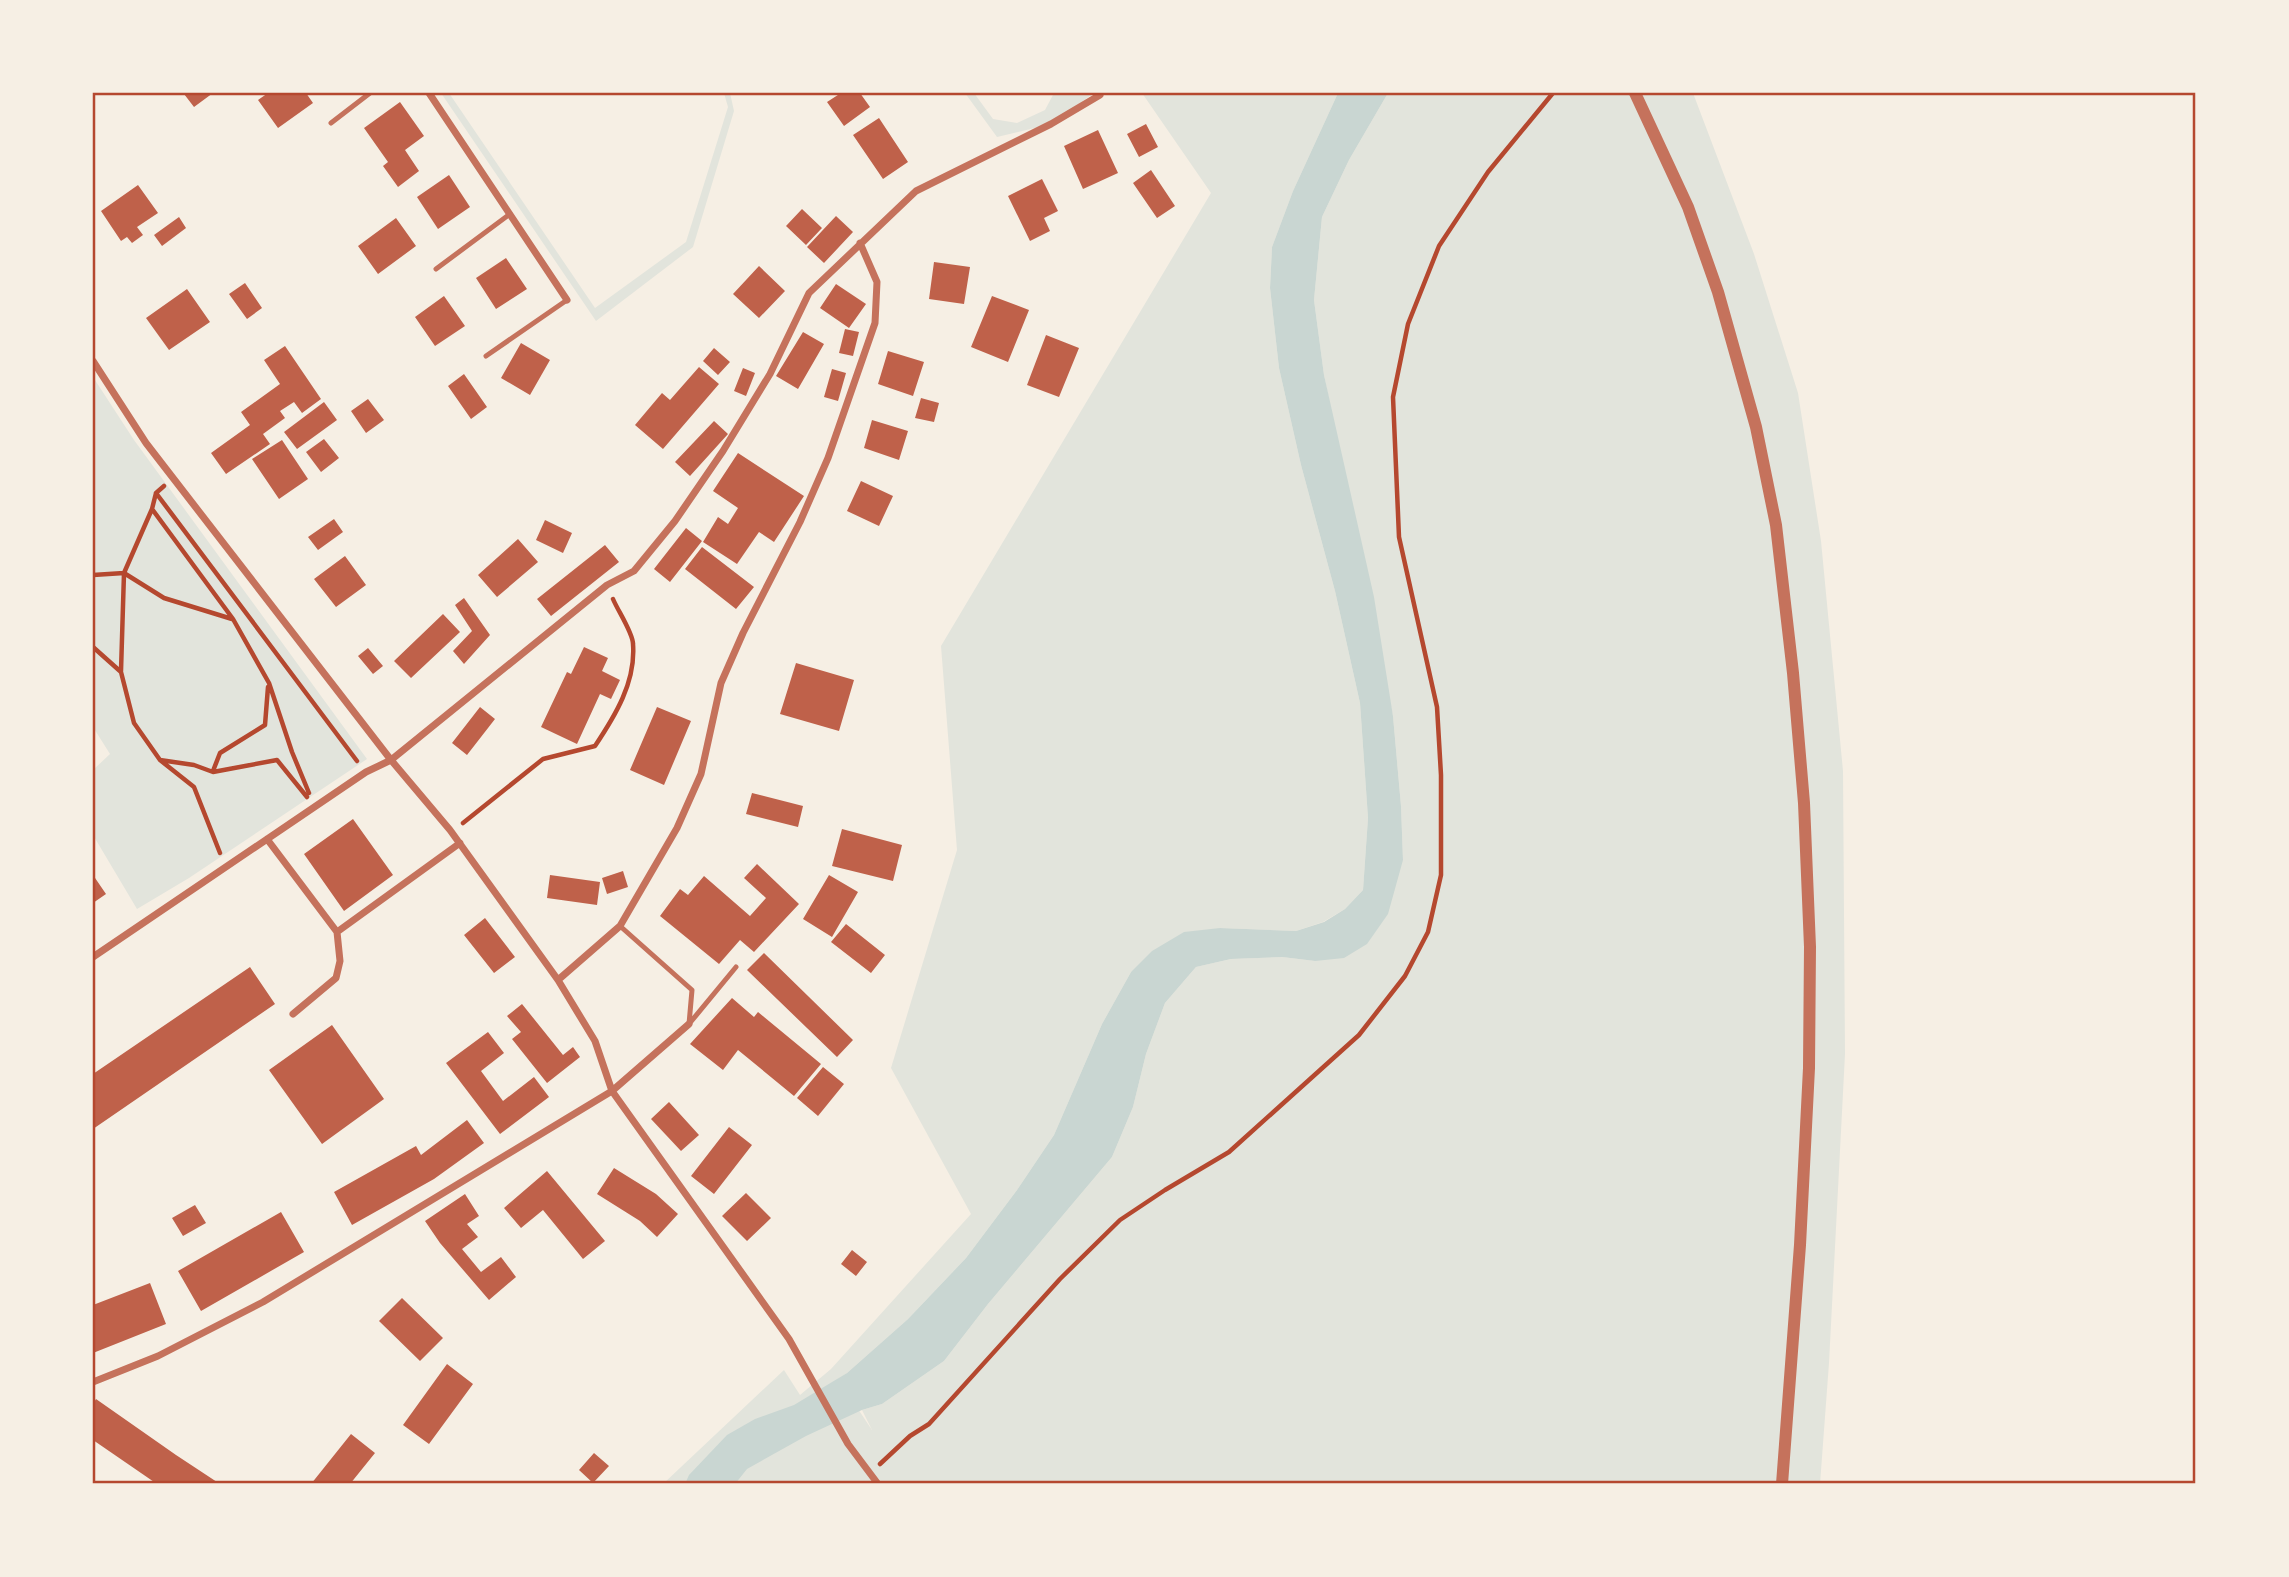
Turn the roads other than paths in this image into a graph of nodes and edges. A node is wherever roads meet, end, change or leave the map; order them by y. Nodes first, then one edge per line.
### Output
1 (370, 93) edge
2 (429, 93) edge
3 (1635, 93) edge
4 (1102, 94) edge
5 (331, 123) dead end
6 (510, 214) junction
7 (860, 243) junction
8 (436, 269) dead end
9 (567, 300) joint
10 (486, 356) dead end
11 (93, 361) edge
12 (391, 760) junction
13 (267, 839) junction
14 (460, 843) junction
15 (620, 926) junction
16 (337, 932) junction
17 (93, 957) edge
18 (736, 967) dead end
19 (558, 980) junction
20 (293, 1014) dead end
21 (689, 1024) junction
22 (612, 1091) junction
23 (93, 1382) edge
24 (878, 1484) edge
25 (1782, 1484) edge

1 - 5 lane
2 - 6 street
3 - 25 street
4 - 7 street
6 - 8 lane
6 - 9 street
7 - 12 street
7 - 15 street
9 - 10 lane
11 - 12 street
12 - 13 street
12 - 14 street
13 - 16 street
13 - 17 street
14 - 16 street
14 - 19 street
15 - 19 street
15 - 21 lane
16 - 20 street
18 - 21 lane
19 - 22 street
21 - 22 street
22 - 23 street
22 - 24 street

